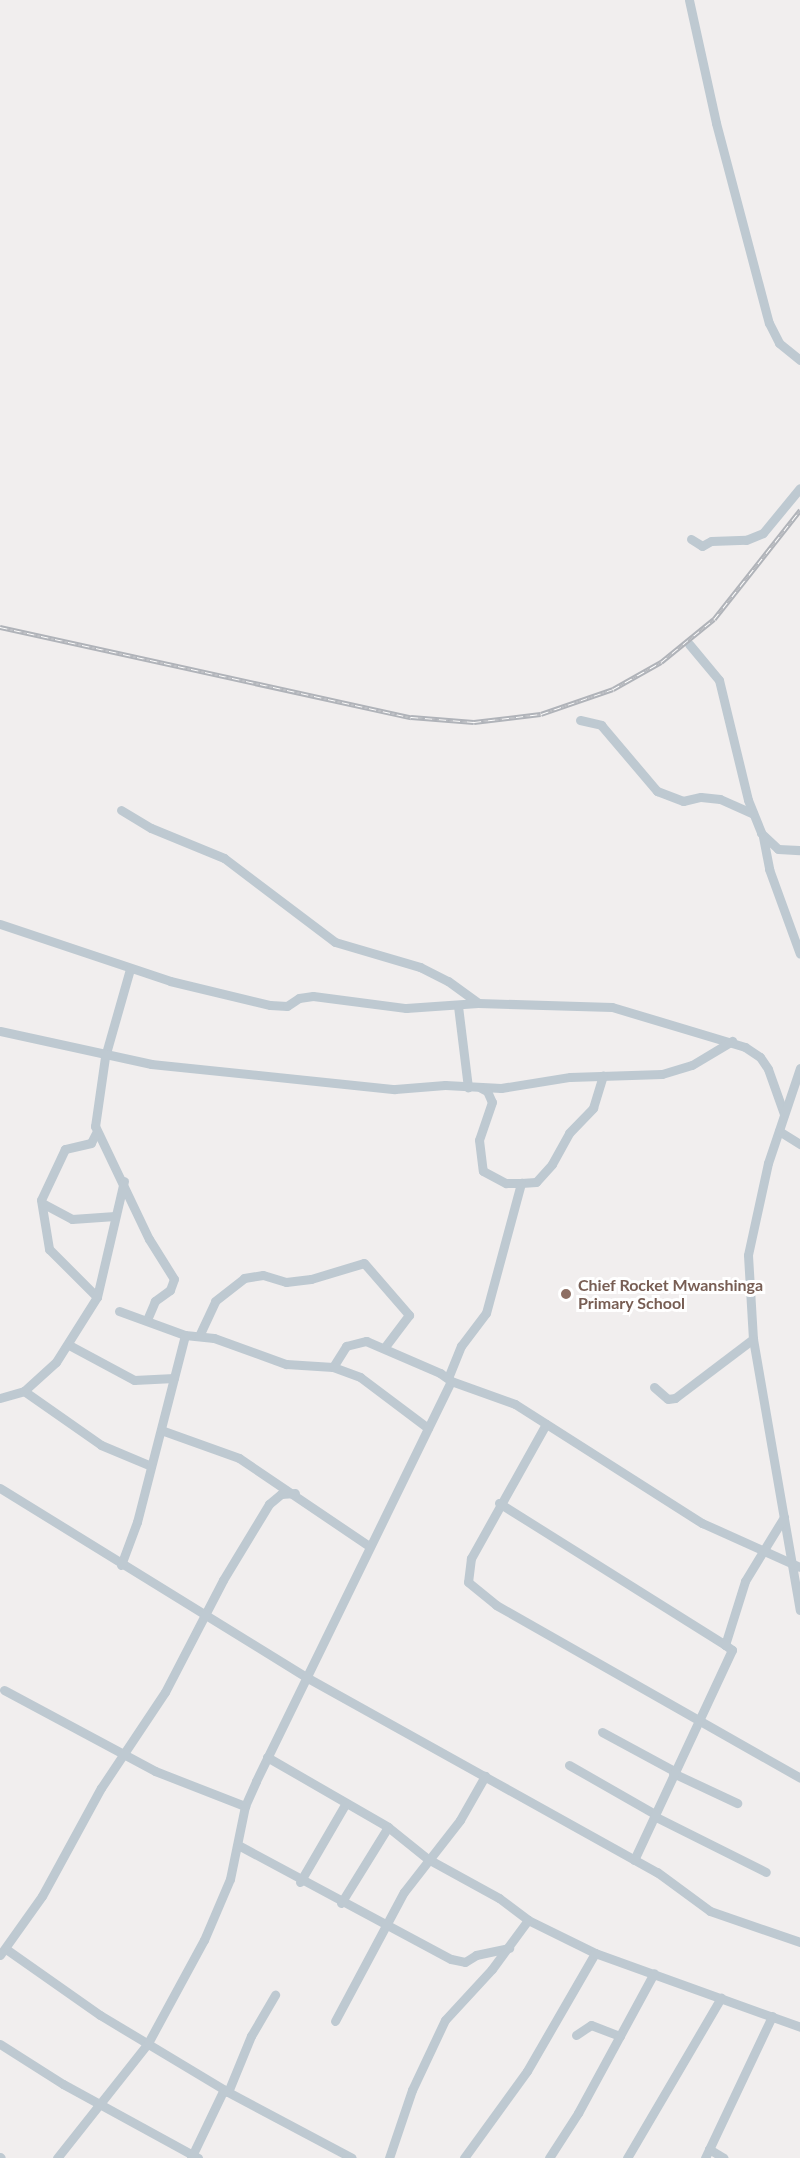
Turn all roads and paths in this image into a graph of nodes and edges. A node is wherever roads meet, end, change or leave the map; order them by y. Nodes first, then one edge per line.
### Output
1 (689, 0) edge
2 (800, 360) edge
3 (800, 488) edge
4 (691, 539) dead end
5 (689, 644) dead end
6 (580, 720) dead end
7 (121, 810) dead end
8 (753, 814) junction
9 (763, 837) junction
10 (800, 850) edge
11 (0, 924) edge
12 (800, 954) edge
13 (130, 969) junction
14 (478, 1004) junction
15 (458, 1006) junction
16 (0, 1031) edge
17 (732, 1041) junction
18 (105, 1057) junction
19 (800, 1068) edge
20 (603, 1076) junction
21 (468, 1087) junction
22 (481, 1088) junction
23 (784, 1114) junction
24 (96, 1125) junction
25 (779, 1131) junction
26 (800, 1144) edge
27 (124, 1181) junction
28 (521, 1184) junction
29 (42, 1203) junction
30 (115, 1215) junction
31 (97, 1297) junction
32 (119, 1311) dead end
33 (147, 1320) junction
34 (185, 1335) junction
35 (199, 1336) junction
36 (753, 1339) junction
37 (69, 1345) junction
38 (384, 1348) junction
39 (333, 1367) junction
40 (174, 1378) junction
41 (449, 1380) junction
42 (654, 1387) dead end
43 (24, 1391) junction
44 (0, 1398) edge
45 (546, 1424) junction
46 (428, 1428) junction
47 (161, 1430) junction
48 (151, 1466) junction
49 (0, 1488) edge
50 (295, 1492) junction
51 (499, 1503) junction
52 (784, 1517) junction
53 (369, 1546) junction
54 (762, 1548) junction
55 (120, 1564) junction
56 (795, 1566) edge
57 (800, 1610) edge
58 (206, 1616) junction
59 (725, 1645) junction
60 (306, 1677) junction
61 (4, 1690) dead end
62 (699, 1720) junction
63 (602, 1732) dead end
64 (124, 1755) junction
65 (267, 1757) junction
66 (569, 1765) dead end
67 (674, 1772) junction
68 (484, 1776) junction
69 (800, 1778) edge
70 (346, 1803) junction
71 (737, 1803) dead end
72 (245, 1806) junction
73 (655, 1815) junction
74 (388, 1827) junction
75 (240, 1846) junction
76 (428, 1859) junction
77 (634, 1860) junction
78 (765, 1872) dead end
79 (300, 1882) junction
80 (341, 1903) junction
81 (528, 1920) junction
82 (385, 1927) junction
83 (800, 1942) edge
84 (509, 1948) junction
85 (3, 1952) edge
86 (595, 1953) junction
87 (654, 1973) junction
88 (275, 1995) dead end
89 (721, 1998) junction
90 (772, 2016) junction
91 (335, 2021) dead end
92 (800, 2027) edge
93 (576, 2035) dead end
94 (620, 2036) junction
95 (148, 2043) junction
96 (0, 2044) edge
97 (226, 2091) junction
98 (97, 2103) junction
99 (707, 2153) edge
100 (194, 2157) edge
101 (57, 2158) edge
102 (352, 2158) edge
103 (389, 2158) edge
104 (464, 2158) edge
105 (549, 2158) edge
106 (627, 2158) edge
107 (724, 2158) edge

1 - 2 street
3 - 4 street
5 - 8 street
6 - 8 street
7 - 14 street
8 - 9 street
9 - 10 street
9 - 12 street
11 - 13 street
13 - 15 street
13 - 18 street
14 - 15 street
14 - 17 street
15 - 21 street
16 - 18 street
17 - 20 street
17 - 23 street
18 - 21 street
18 - 24 street
19 - 23 street
20 - 22 street
20 - 28 street
21 - 22 street
22 - 28 street
23 - 25 street
24 - 27 street
24 - 29 street
25 - 26 street
25 - 36 street
27 - 30 street
27 - 33 street
28 - 41 street
29 - 30 street
29 - 31 street
30 - 31 street
31 - 37 street
32 - 33 street
33 - 34 street
34 - 35 street
34 - 40 street
35 - 38 street
35 - 39 street
36 - 42 street
36 - 52 street
37 - 40 street
37 - 43 street
38 - 39 street
38 - 41 street
39 - 46 street
40 - 47 street
41 - 45 street
41 - 46 street
43 - 44 street
43 - 48 street
45 - 51 street
45 - 54 street
46 - 53 street
47 - 48 street
47 - 50 street
48 - 55 street
49 - 55 street
50 - 53 street
50 - 58 street
51 - 59 street
51 - 62 street
52 - 54 street
52 - 56 street
53 - 60 street
54 - 56 street
54 - 59 street
55 - 58 street
56 - 57 street
58 - 60 street
58 - 64 street
59 - 62 street
60 - 65 street
60 - 68 street
61 - 64 street
62 - 67 street
62 - 69 street
63 - 67 street
64 - 72 street
64 - 85 street
65 - 70 street
65 - 72 street
66 - 73 street
67 - 71 street
67 - 73 street
68 - 76 street
68 - 77 street
70 - 74 street
70 - 79 street
72 - 75 street
73 - 77 street
73 - 78 street
74 - 76 street
74 - 80 street
75 - 79 street
75 - 95 street
76 - 81 street
76 - 82 street
77 - 83 street
79 - 80 street
80 - 82 street
81 - 84 street
81 - 86 street
82 - 84 street
82 - 91 street
84 - 103 street
85 - 95 street
86 - 87 street
86 - 104 street
87 - 89 street
87 - 94 street
88 - 97 street
89 - 90 street
89 - 106 street
90 - 92 street
90 - 99 street
93 - 94 street
94 - 105 street
95 - 97 street
95 - 98 street
96 - 98 street
97 - 100 street
97 - 102 street
98 - 100 street
98 - 101 street
99 - 107 street

